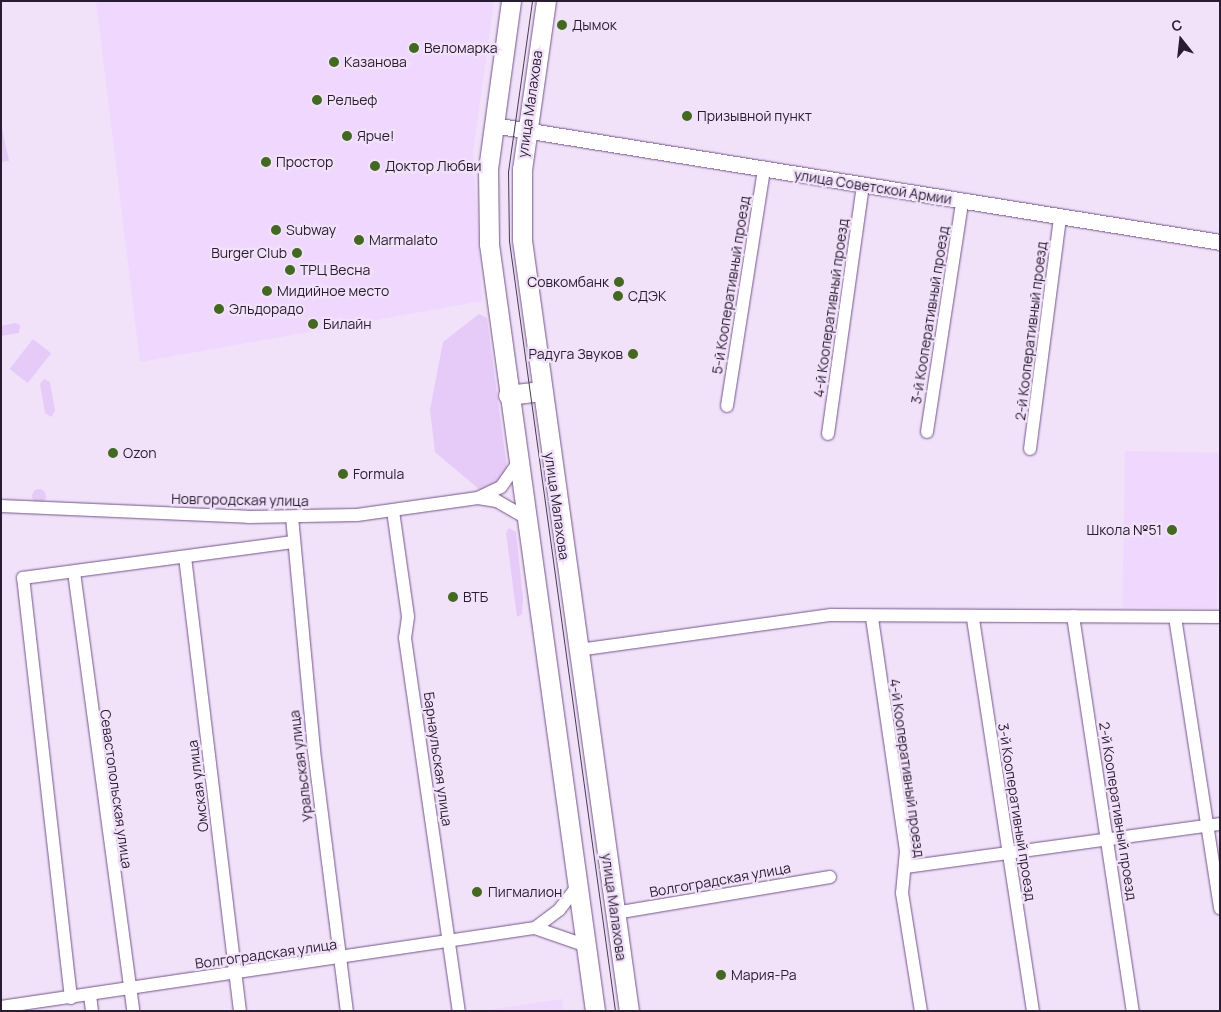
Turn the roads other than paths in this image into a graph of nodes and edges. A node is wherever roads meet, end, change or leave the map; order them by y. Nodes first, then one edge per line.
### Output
1 (511, 1) edge
2 (546, 1) edge
3 (493, 125) junction
4 (526, 128) junction
5 (764, 169) junction
6 (863, 186) junction
7 (962, 202) junction
8 (1060, 217) junction
9 (1220, 242) edge
10 (541, 391) junction
11 (508, 395) junction
12 (727, 406) dead end
13 (927, 432) dead end
14 (828, 434) dead end
15 (1030, 449) dead end
16 (518, 463) junction
17 (478, 498) junction
18 (1, 506) edge
19 (393, 511) junction
20 (292, 517) junction
21 (526, 518) junction
22 (292, 542) junction
23 (185, 557) junction
24 (74, 572) junction
25 (1073, 616) junction
26 (1175, 617) junction
27 (1220, 617) edge
28 (872, 618) junction
29 (973, 619) junction
30 (578, 650) junction
31 (1214, 824) edge
32 (1107, 841) junction
33 (1010, 852) junction
34 (906, 867) junction
35 (830, 877) dead end
36 (576, 888) junction
37 (1220, 910) edge
38 (615, 913) junction
39 (534, 928) junction
40 (449, 943) junction
41 (584, 945) junction
42 (340, 960) junction
43 (234, 973) junction
44 (130, 988) junction
45 (90, 995) junction
46 (71, 998) junction
47 (1, 1007) edge
48 (92, 1011) edge
49 (133, 1011) edge
50 (240, 1011) edge
51 (347, 1011) edge
52 (459, 1011) edge
53 (595, 1011) edge
54 (629, 1011) edge
55 (921, 1011) edge
56 (1033, 1011) edge
57 (1133, 1011) edge

1 - 3 main road
2 - 4 main road, улица Малахова
3 - 4 street, улица Советской Армии
3 - 11 main road
4 - 5 street, улица Советской Армии
4 - 10 main road, улица Малахова
5 - 6 street, улица Советской Армии
5 - 12 street, 5-й Кооперативный проезд
6 - 7 street, улица Советской Армии
6 - 14 street, 4-й Кооперативный проезд
7 - 8 street, улица Советской Армии
7 - 13 street, 3-й Кооперативный проезд
8 - 9 street, улица Советской Армии
8 - 15 street, 2-й Кооперативный проезд
10 - 11 main road
10 - 30 main road, улица Малахова
11 - 16 main road
16 - 17 street
16 - 21 main road
17 - 19 street, Новгородская улица
17 - 21 street
18 - 20 street, Новгородская улица
19 - 20 street, Новгородская улица
19 - 40 street, Барнаульская улица
20 - 22 street, Уральская улица
21 - 36 main road
22 - 23 street
22 - 42 street, Уральская улица
23 - 24 street
23 - 43 street, Омская улица
24 - 44 street, Севастопольская улица
24 - 46 street
25 - 26 street
25 - 29 street
25 - 32 street, 2-й Кооперативный проезд
26 - 27 street
26 - 31 street
28 - 29 street
28 - 30 street
28 - 34 street, 4-й Кооперативный проезд
29 - 33 street, 3-й Кооперативный проезд
30 - 38 main road, улица Малахова
31 - 32 street
31 - 37 street
32 - 33 street
32 - 57 street, 2-й Кооперативный проезд
33 - 34 street
33 - 56 street, 3-й Кооперативный проезд
34 - 55 street, 4-й Кооперативный проезд
35 - 38 street, Волгоградская улица
36 - 39 street, Волгоградская улица
36 - 41 main road
38 - 54 main road, улица Малахова
39 - 40 street, Волгоградская улица
39 - 41 street, Волгоградская улица
40 - 42 street, Волгоградская улица
40 - 52 street, Барнаульская улица
41 - 53 main road
42 - 43 street, Волгоградская улица
42 - 51 street, Уральская улица
43 - 44 street, Волгоградская улица
43 - 50 street, Омская улица
44 - 45 street, Волгоградская улица
44 - 49 street, Севастопольская улица
45 - 46 street, Волгоградская улица
45 - 48 street
46 - 47 street, Волгоградская улица

